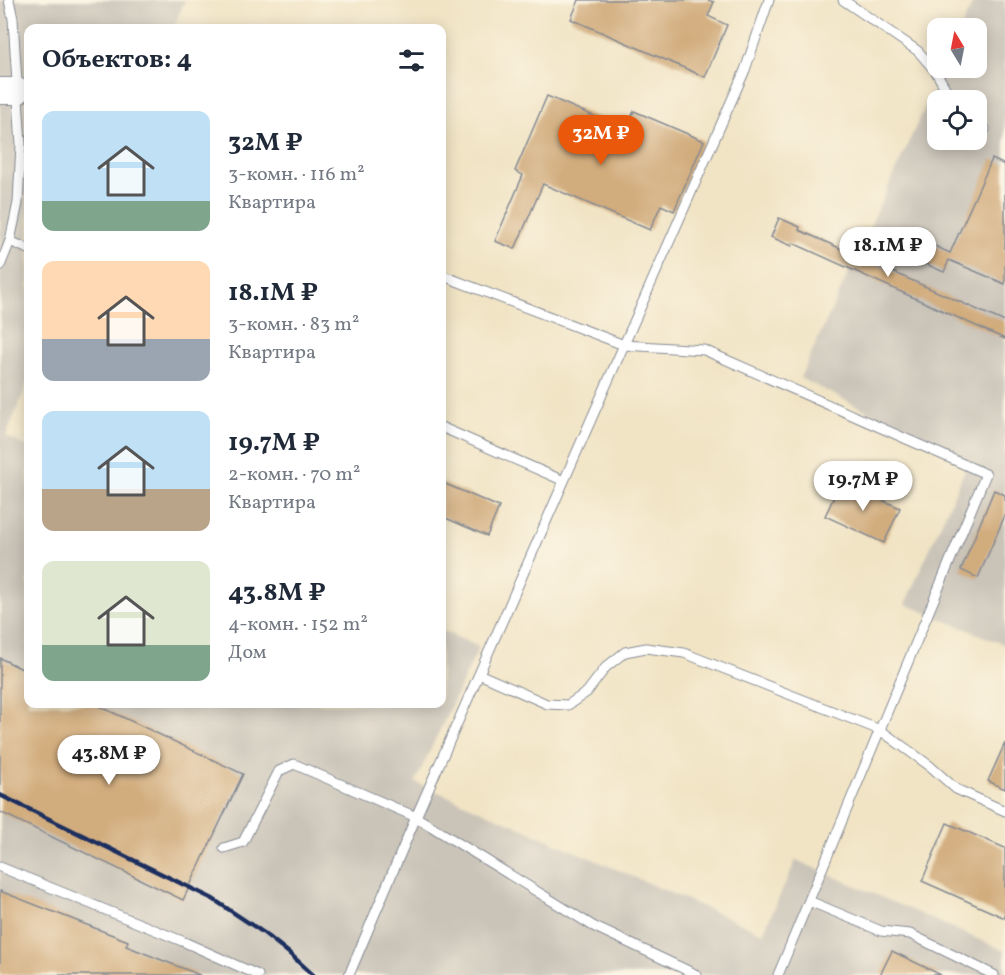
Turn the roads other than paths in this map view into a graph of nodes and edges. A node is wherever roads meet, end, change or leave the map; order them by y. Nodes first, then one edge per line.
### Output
1 (9, 0) edge
2 (769, 0) edge
3 (843, 0) edge
4 (946, 90) edge
5 (8, 91) edge
6 (10, 241) junction
7 (24, 247) edge
8 (0, 266) edge
9 (446, 277) edge
10 (624, 345) junction
11 (446, 429) edge
12 (564, 481) junction
13 (479, 674) junction
14 (880, 729) junction
15 (1005, 811) edge
16 (416, 817) junction
17 (224, 848) dead end
18 (0, 867) edge
19 (809, 901) junction
20 (258, 975) edge
21 (349, 975) edge
22 (697, 975) edge
23 (778, 975) edge
24 (994, 975) edge

1 - 5 lane
2 - 10 lane
3 - 4 lane
5 - 6 lane
6 - 7 lane
6 - 8 lane
9 - 10 lane
10 - 12 lane
10 - 14 lane
11 - 12 lane
12 - 13 lane
13 - 14 lane
13 - 16 lane
14 - 15 lane
14 - 19 lane
16 - 17 lane
16 - 21 lane
16 - 22 lane
18 - 20 lane
19 - 23 lane
19 - 24 lane

